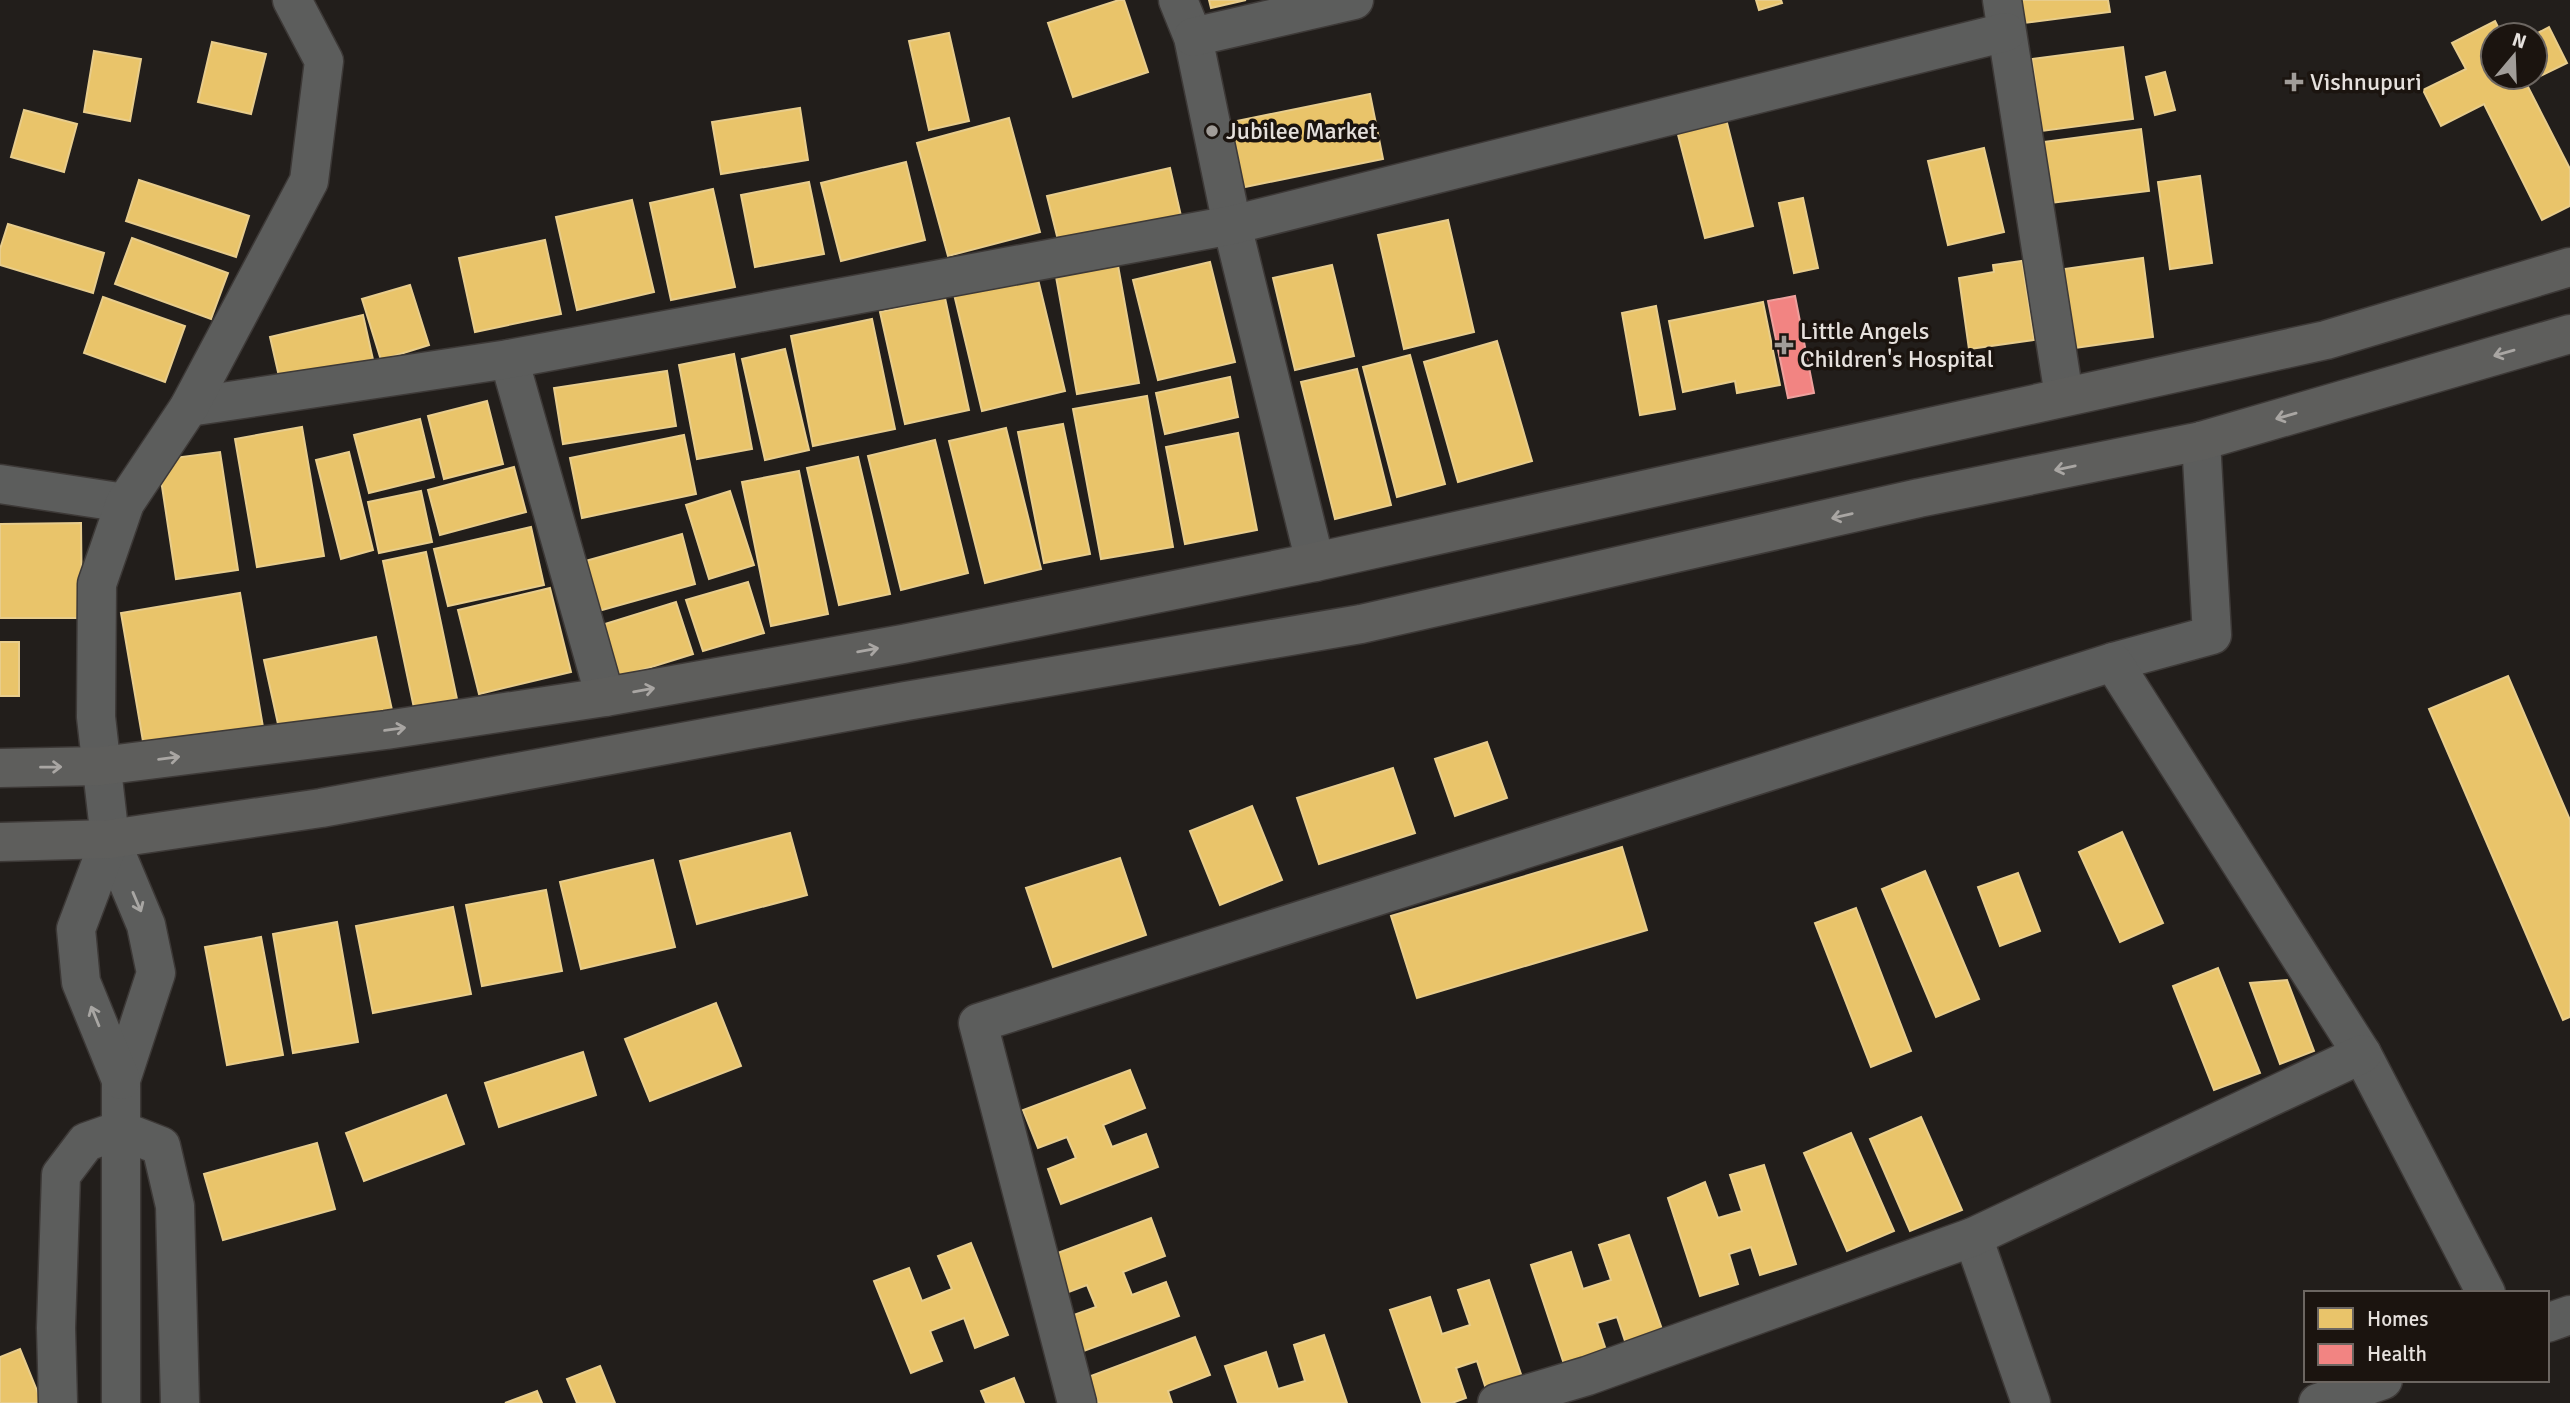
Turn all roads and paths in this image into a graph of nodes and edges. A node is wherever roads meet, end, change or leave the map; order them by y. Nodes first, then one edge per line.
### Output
1 (292, 0) edge
2 (1178, 0) edge
3 (1354, 0) edge
4 (2004, 16) edge
5 (1193, 37) junction
6 (1232, 225) junction
7 (2570, 267) edge
8 (2570, 334) edge
9 (509, 359) junction
10 (2064, 396) junction
11 (189, 407) junction
12 (2201, 441) junction
13 (0, 484) edge
14 (125, 503) junction
15 (1315, 562) junction
16 (2113, 662) junction
17 (604, 697) junction
18 (102, 766) junction
19 (0, 768) edge
20 (110, 839) junction
21 (0, 842) edge
22 (2362, 1054) junction
23 (121, 1080) junction
24 (120, 1130) junction
25 (1973, 1237) junction
26 (2485, 1291) edge
27 (2570, 1315) edge
28 (2549, 1322) edge
29 (2377, 1382) edge
30 (1592, 1390) edge
31 (58, 1403) edge
32 (121, 1403) edge
33 (180, 1403) edge
34 (1077, 1403) edge
35 (1497, 1403) edge
36 (2031, 1403) edge
37 (2318, 1403) edge

1 - 11 street
2 - 5 street
3 - 5 street
4 - 6 street
4 - 10 street
5 - 6 street
6 - 9 street
6 - 15 street
7 - 10 main road
8 -> 12 main road
9 - 11 street
9 - 17 street
10 - 15 main road
11 - 14 street
12 - 16 street
12 -> 20 main road
13 - 14 street
14 - 18 street
17 -> 15 main road
16 - 22 street
16 - 34 street
18 -> 17 main road
19 -> 18 main road
18 - 20 street
20 - 21 main road
20 -> 23 street
23 -> 20 street
22 - 25 street
22 - 26 street
23 - 24 street
24 - 31 street
24 - 32 street
24 - 33 street
25 - 30 street
25 - 36 street
27 - 28 street
29 - 37 street
30 - 35 street

